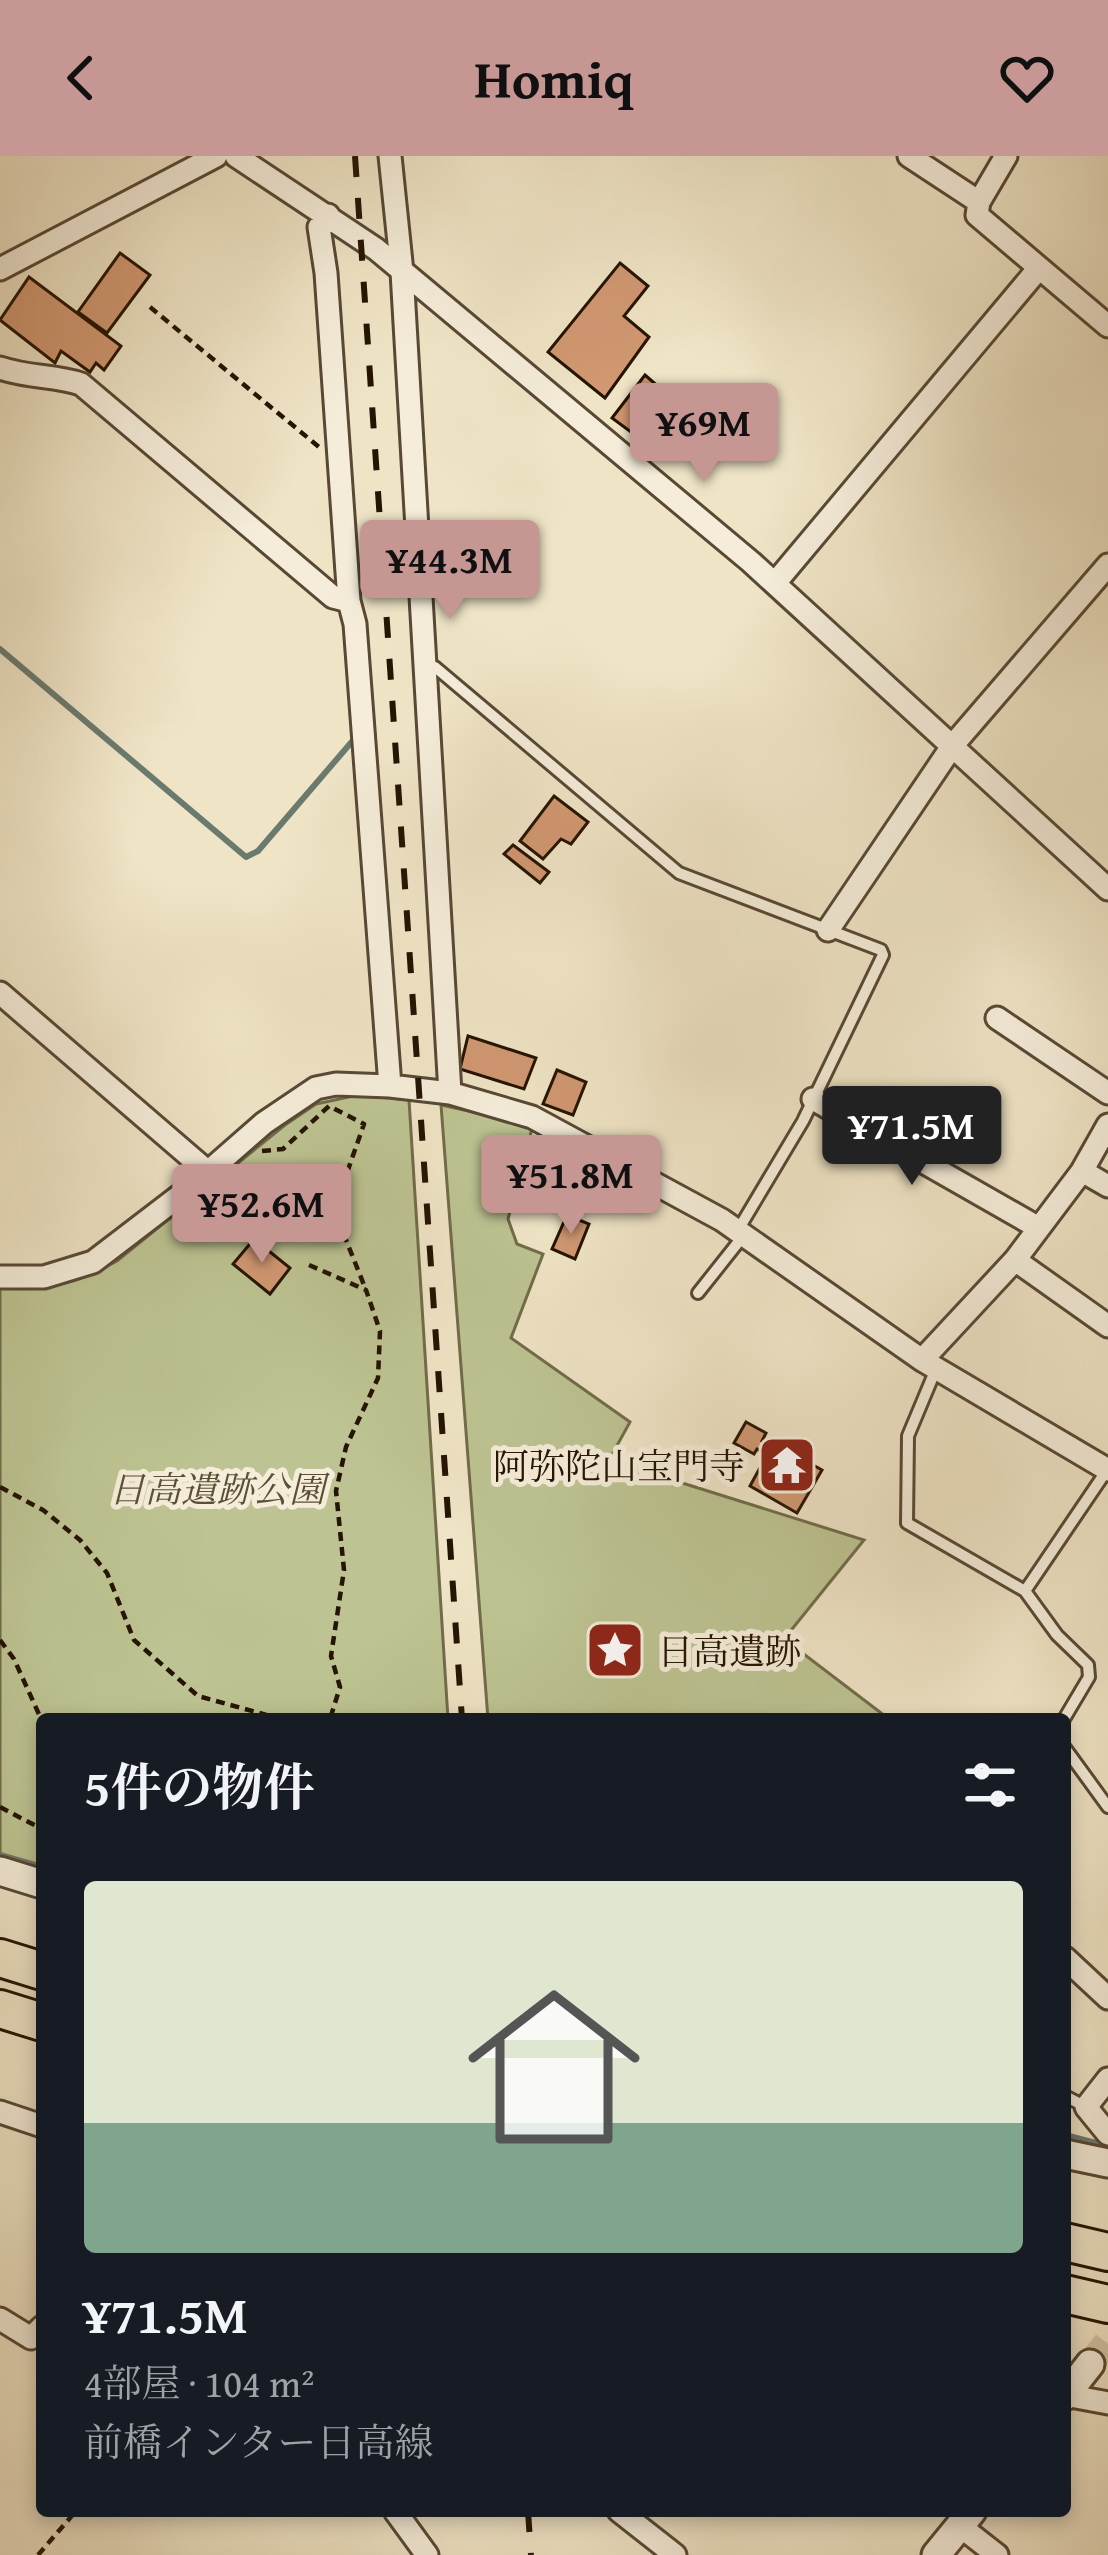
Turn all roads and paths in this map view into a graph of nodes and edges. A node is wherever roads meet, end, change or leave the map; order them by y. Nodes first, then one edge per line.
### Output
1 (216, 156) edge
2 (236, 156) edge
3 (390, 156) edge
4 (909, 156) edge
5 (1006, 156) edge
6 (979, 202) junction
7 (328, 215) junction
8 (1039, 268) junction
9 (0, 269) edge
10 (402, 272) junction
11 (150, 307) dead end
12 (1108, 326) edge
13 (0, 368) edge
14 (340, 455) junction
15 (1108, 566) edge
16 (775, 583) junction
17 (349, 601) junction
18 (424, 664) junction
19 (953, 746) junction
20 (1108, 889) edge
21 (827, 930) junction
22 (0, 993) edge
23 (998, 1018) dead end
24 (390, 1086) junction
25 (450, 1093) junction
26 (1108, 1093) edge
27 (813, 1099) junction
28 (364, 1124) dead end
29 (1108, 1124) edge
30 (208, 1172) junction
31 (1082, 1172) junction
32 (1108, 1186) edge
33 (1039, 1228) junction
34 (741, 1233) junction
35 (1015, 1260) junction
36 (309, 1265) dead end
37 (0, 1277) edge
38 (366, 1289) junction
39 (698, 1293) dead end
40 (1108, 1326) edge
41 (929, 1364) junction
42 (1108, 1470) edge
43 (0, 1486) edge
44 (1025, 1591) junction
45 (0, 1640) edge
46 (38, 1713) edge
47 (259, 1713) edge
48 (333, 1713) edge
49 (1067, 1713) edge
50 (1071, 1756) edge
51 (0, 1807) edge
52 (1108, 1808) edge
53 (36, 1825) edge
54 (0, 1871) edge
55 (36, 1882) edge
56 (0, 1958) edge
57 (1071, 1964) edge
58 (36, 1969) edge
59 (1108, 1998) edge
60 (0, 2008) edge
61 (36, 2020) edge
62 (1108, 2079) edge
63 (1075, 2101) edge
64 (0, 2112) edge
65 (36, 2124) edge
66 (1108, 2134) edge
67 (1071, 2155) edge
68 (1108, 2162) edge
69 (1071, 2243) edge
70 (1108, 2252) edge
71 (1071, 2295) edge
72 (1108, 2304) edge
73 (0, 2319) edge
74 (36, 2333) edge
75 (1090, 2364) tunnel mouth
76 (1071, 2388) edge
77 (1071, 2396) edge
78 (1108, 2403) edge
79 (71, 2517) edge
80 (399, 2517) edge
81 (627, 2517) edge
82 (966, 2518) edge
83 (38, 2555) edge
84 (427, 2555) edge
85 (675, 2555) edge
86 (936, 2555) edge
87 (997, 2555) edge

1 - 9 street
2 - 7 street
3 - 10 street
4 - 6 street
5 - 6 street
6 - 8 street
7 - 10 street
7 - 14 street
8 - 12 street
8 - 16 street
10 - 16 street
10 - 18 street
11 - 14 path
13 - 17 street
14 - 17 street
15 - 19 street
16 - 19 street
17 - 24 street
18 - 21 lane
18 - 25 street
19 - 20 street
19 - 21 street
21 - 27 lane
22 - 30 street
23 - 26 street
24 - 25 street
24 - 30 street
25 - 34 street
27 - 33 street
27 - 34 lane
28 - 38 path
29 - 31 street
30 - 37 street
31 - 32 street
31 - 33 street
33 - 35 street
34 - 39 lane
34 - 41 street
35 - 40 street
35 - 41 street
36 - 38 path
38 - 48 path
41 - 42 street
41 - 44 lane
42 - 44 lane
43 - 47 path
44 - 49 lane
45 - 46 path
50 - 52 lane
51 - 53 path
54 - 55 street
56 - 58 highway
57 - 59 street
60 - 61 highway
62 - 63 street
63 - 66 street
64 - 65 street
67 - 68 street
69 - 70 highway
71 - 72 highway
73 - 74 street
75 - 76 street
77 - 78 street
79 - 83 path
80 - 84 street
81 - 85 street
82 - 86 street
82 - 87 street

